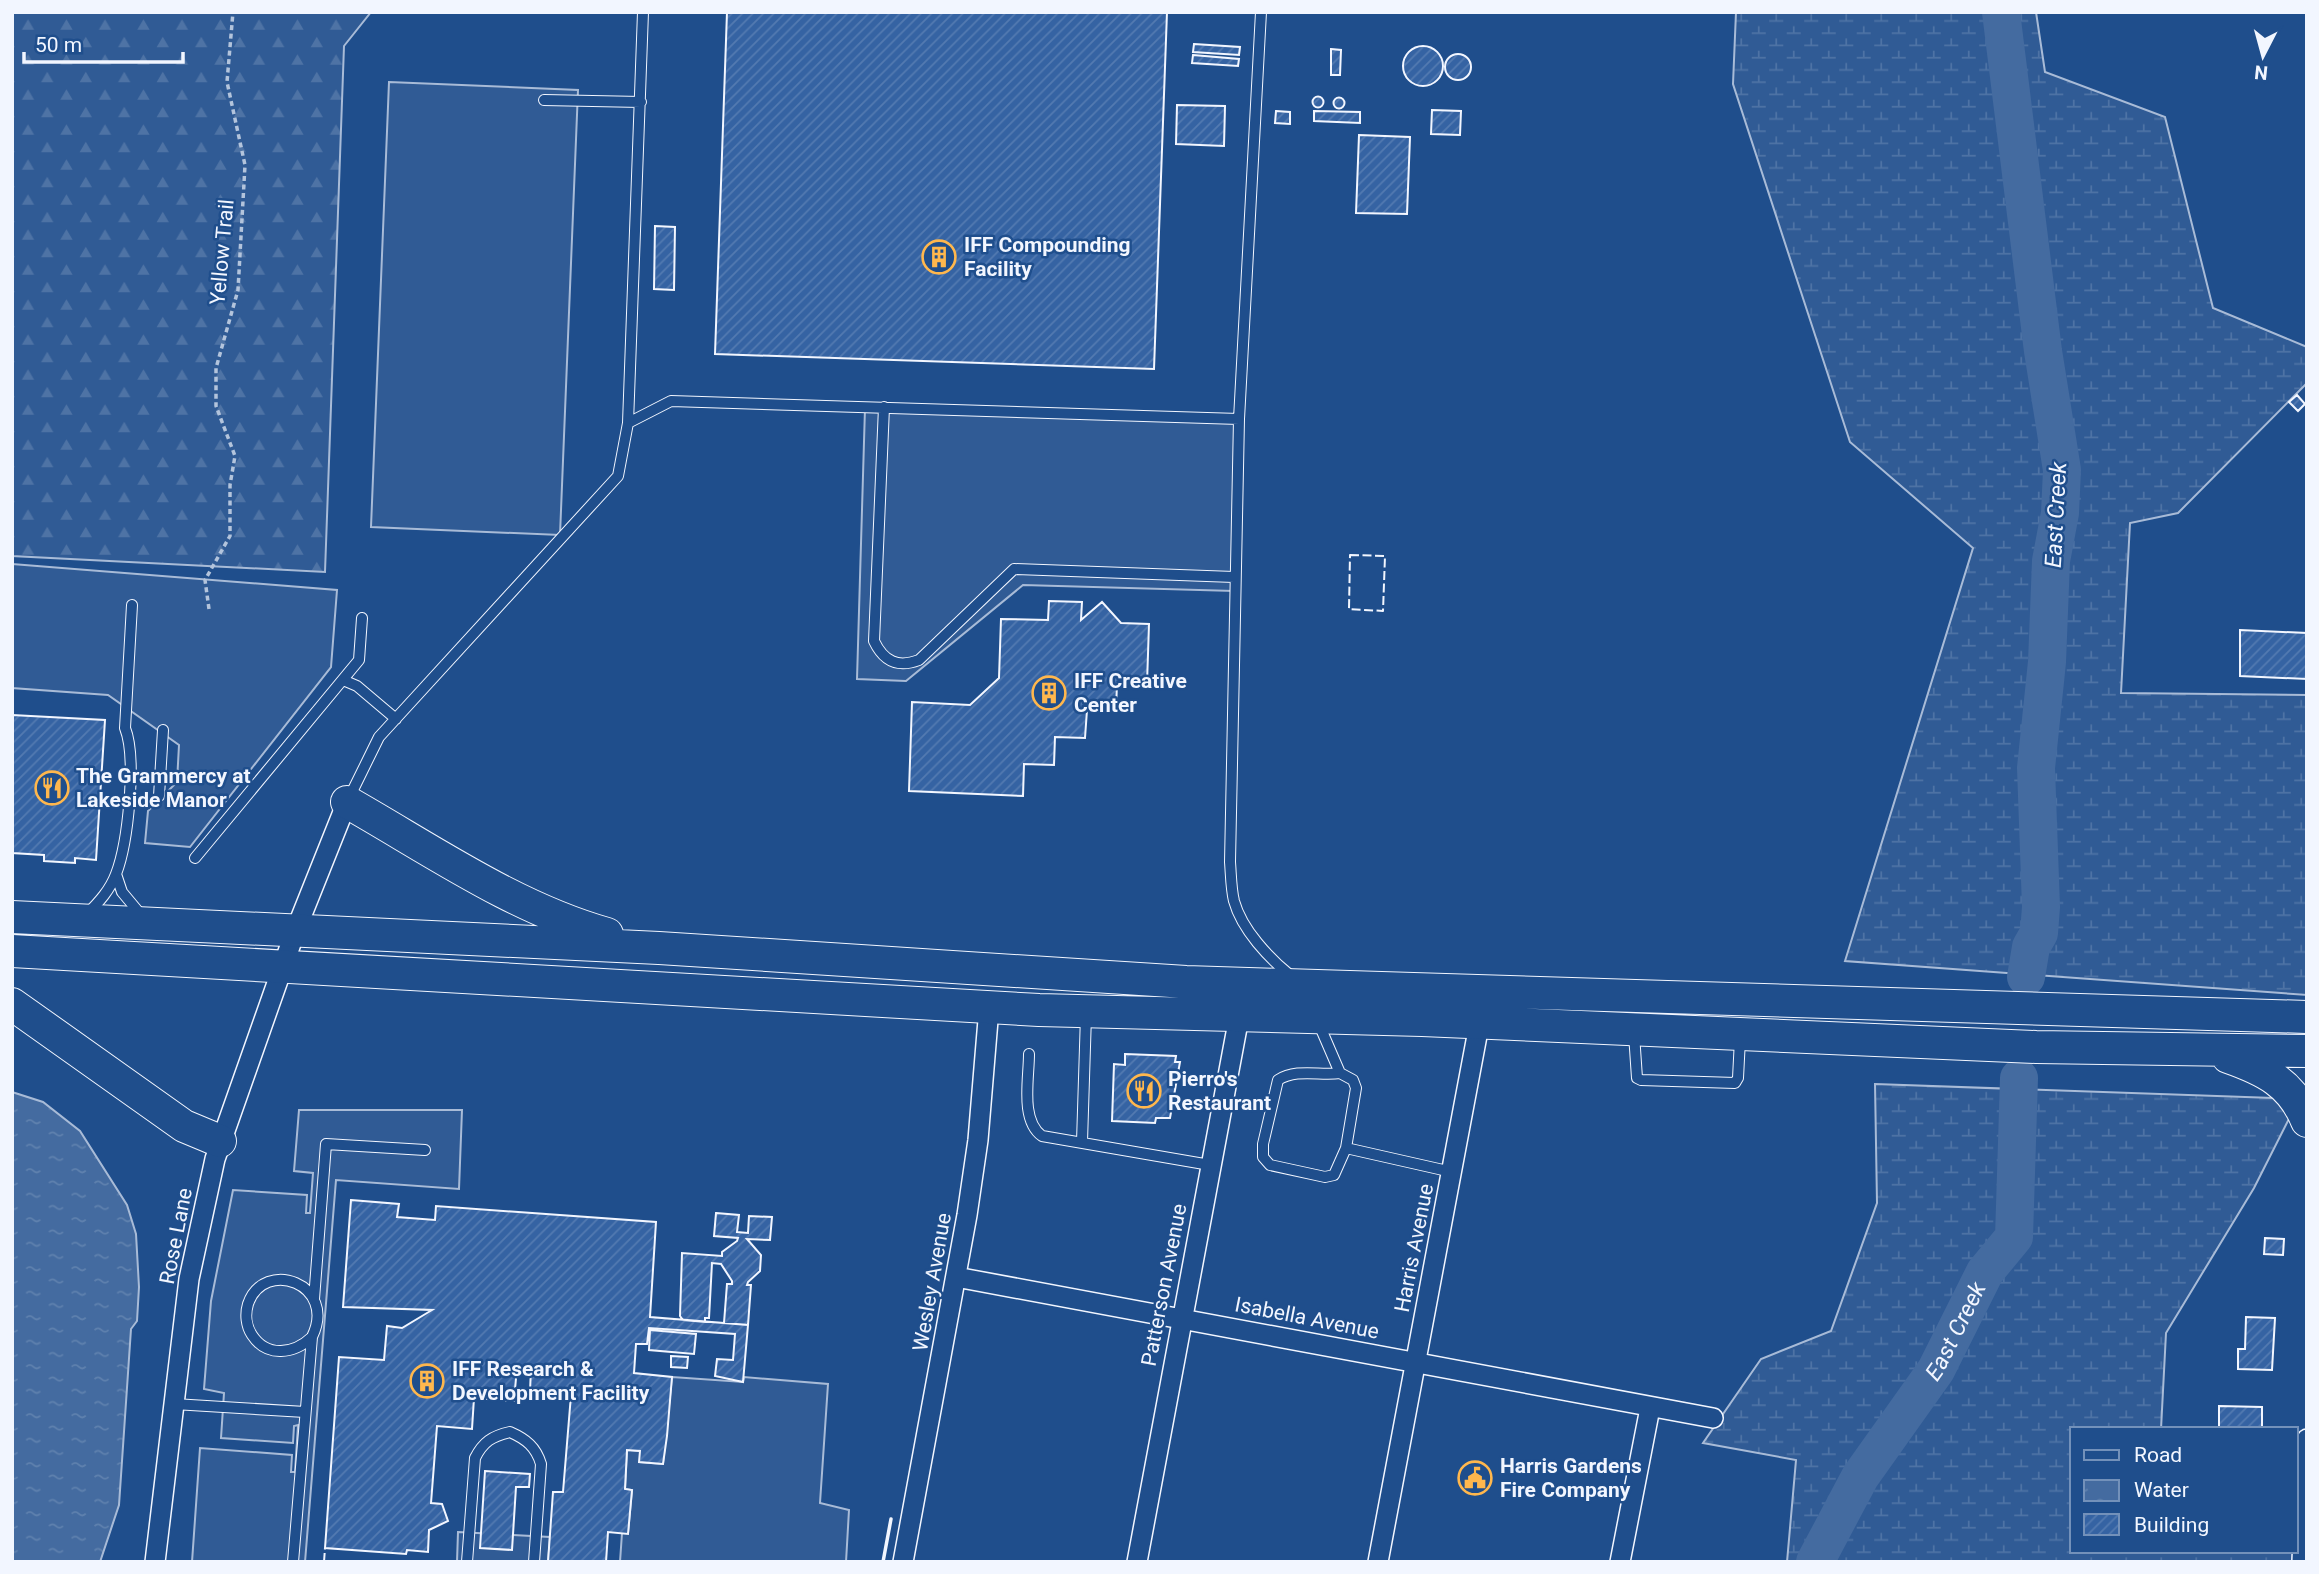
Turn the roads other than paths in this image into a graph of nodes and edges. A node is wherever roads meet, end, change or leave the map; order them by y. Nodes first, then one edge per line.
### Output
1 (643, 12) edge
2 (1261, 12) edge
3 (544, 100) dead end
4 (641, 102) junction
5 (884, 407) junction
6 (1239, 419) junction
7 (628, 423) junction
8 (1234, 577) junction
9 (132, 605) dead end
10 (362, 618) dead end
11 (343, 680) junction
12 (396, 719) junction
13 (163, 730) dead end
14 (159, 796) dead end
15 (347, 802) junction
16 (195, 858) dead end
17 (116, 873) junction
18 (12, 917) edge
19 (80, 921) junction
20 (150, 924) junction
21 (295, 933) junction
22 (659, 948) junction
23 (12, 951) edge
24 (284, 964) junction
25 (1303, 985) junction
26 (12, 1004) edge
27 (989, 1007) junction
28 (1086, 1011) junction
29 (1239, 1017) junction
30 (2307, 1017) edge
31 (1316, 1018) junction
32 (1479, 1025) junction
33 (1634, 1031) junction
34 (1740, 1035) junction
35 (2204, 1048) junction
36 (2307, 1052) edge
37 (1029, 1055) dead end
38 (1340, 1073) junction
39 (2307, 1121) edge
40 (220, 1141) junction
41 (1082, 1142) junction
42 (1346, 1148) junction
43 (425, 1150) dead end
44 (1210, 1165) junction
45 (1452, 1172) junction
46 (956, 1277) junction
47 (314, 1300) junction
48 (1181, 1318) junction
49 (312, 1337) junction
50 (1416, 1362) junction
51 (174, 1404) junction
52 (1650, 1408) junction
53 (305, 1412) junction
54 (1713, 1418) dead end
55 (2307, 1439) edge
56 (2305, 1512) edge
57 (155, 1562) edge
58 (293, 1562) edge
59 (467, 1562) edge
60 (534, 1562) edge
61 (903, 1562) edge
62 (1137, 1562) edge
63 (1378, 1562) edge
64 (1620, 1562) edge
65 (2302, 1562) edge

1 - 4 lane
2 - 6 lane
3 - 4 lane
4 - 7 lane
5 - 6 lane
5 - 7 lane
5 - 8 lane
6 - 8 lane
7 - 12 lane
8 - 25 lane
9 - 17 lane
10 - 11 lane
11 - 12 lane
11 - 16 lane
12 - 15 lane
13 - 14 lane
15 - 21 street, Rose Lane
15 - 22 highway
17 - 19 lane
17 - 20 lane
18 - 19 highway
19 - 20 highway
20 - 21 highway
21 - 22 highway
21 - 24 street, Rose Lane
22 - 25 highway
23 - 24 highway
24 - 27 highway
24 - 40 street, Rose Lane
25 - 30 highway
26 - 40 highway
27 - 28 highway
27 - 46 street, Wesley Avenue
28 - 29 highway
28 - 41 lane
29 - 31 highway
29 - 44 street, Patterson Avenue
31 - 32 highway
31 - 38 lane
32 - 33 highway
32 - 45 street, Harris Avenue
33 - 34 highway
33 - 34 lane
34 - 35 highway
35 - 36 highway
35 - 39 highway
37 - 41 lane
38 - 42 lane
38 - 42 lane
40 - 51 street, Rose Lane
41 - 44 lane
42 - 45 lane
43 - 47 lane
44 - 48 street, Patterson Avenue
45 - 50 street, Harris Avenue
46 - 48 street, Isabella Avenue
46 - 61 street, Wesley Avenue
47 - 49 lane
47 - 49 lane
48 - 50 street, Isabella Avenue
48 - 62 street, Patterson Avenue
49 - 53 lane
50 - 52 street, Isabella Avenue
50 - 63 street, Harris Avenue
51 - 53 lane
51 - 57 street, Rose Lane
52 - 54 street, Isabella Avenue
52 - 64 street
53 - 58 lane
55 - 56 street
56 - 65 street
59 - 60 lane

